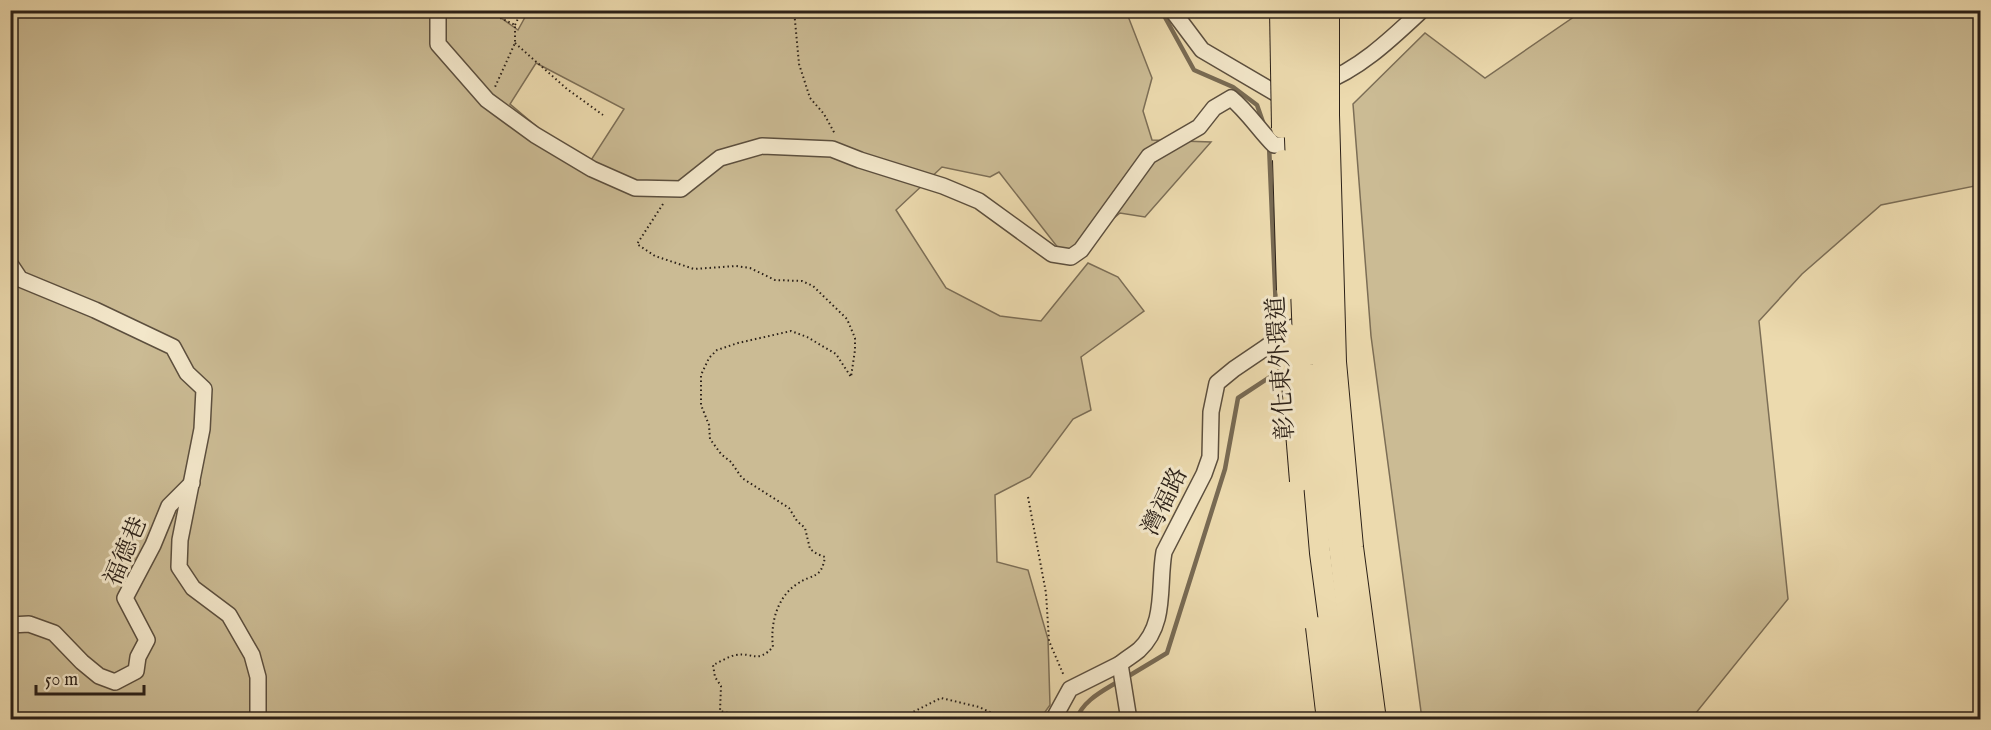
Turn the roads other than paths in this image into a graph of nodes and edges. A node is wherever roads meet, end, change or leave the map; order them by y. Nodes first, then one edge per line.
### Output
1 (438, 10) edge
2 (1172, 10) edge
3 (1280, 10) edge
4 (1294, 10) edge
5 (1314, 10) edge
6 (1329, 10) edge
7 (1422, 10) edge
8 (1284, 98) junction
9 (1289, 146) junction
10 (10, 264) edge
11 (1265, 348) junction
12 (192, 483) junction
13 (10, 625) edge
14 (1120, 664) junction
15 (258, 720) edge
16 (1053, 720) edge
17 (1130, 720) edge
18 (1327, 720) edge
19 (1342, 720) edge
20 (1360, 720) edge
21 (1376, 720) edge

1 - 9 street
2 - 8 street
3 - 18 main road, bridge
4 - 19 main road, 彰化東外環道, bridge
5 - 20 main road, 彰化東外環道, bridge
6 - 21 main road, bridge
7 - 8 street
8 - 9 street, 灣福路
8 - 11 street, 灣福路
9 - 11 street, 灣福路
10 - 12 street
11 - 14 street, 灣福路
12 - 13 street, 福德巷
12 - 15 street
14 - 16 street, 灣福路
14 - 17 street

